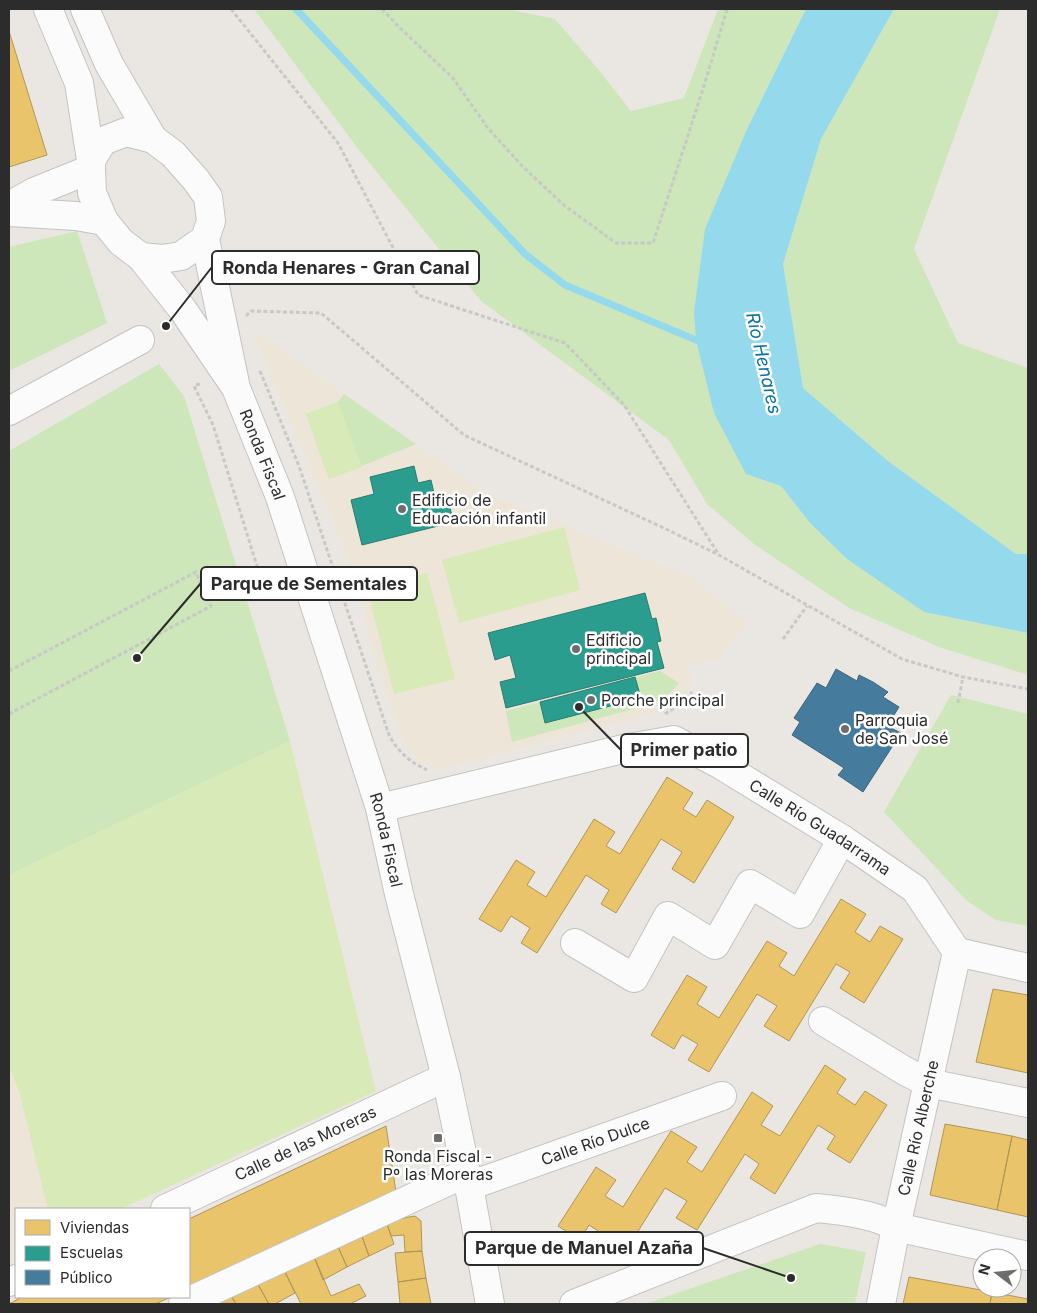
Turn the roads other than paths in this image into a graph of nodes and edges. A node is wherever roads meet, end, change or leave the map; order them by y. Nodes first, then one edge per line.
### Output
1 (48, 9) edge
2 (85, 9) edge
3 (153, 139) junction
4 (91, 165) junction
5 (9, 206) edge
6 (9, 212) edge
7 (104, 220) junction
8 (205, 238) junction
9 (141, 257) junction
10 (140, 340) dead end
11 (231, 377) junction
12 (9, 411) edge
13 (380, 808) junction
14 (842, 839) junction
15 (575, 943) dead end
16 (957, 952) junction
17 (1028, 968) edge
18 (823, 1021) dead end
19 (446, 1077) junction
20 (928, 1083) junction
21 (722, 1096) dead end
22 (1028, 1103) edge
23 (467, 1180) junction
24 (167, 1208) edge
25 (896, 1227) junction
26 (1028, 1256) edge
27 (183, 1304) edge
28 (490, 1304) edge
29 (574, 1304) edge
30 (881, 1304) edge

1 - 4 street
2 - 3 street
3 - 4 street
3 - 8 street
4 - 5 street
4 - 7 street
6 - 7 street
7 - 9 street
8 - 9 street
8 - 11 street, Ronda Fiscal
9 - 11 street, Ronda Fiscal
10 - 12 street
11 - 13 street, Ronda Fiscal
13 - 14 street, Calle Río Guadarrama
13 - 19 street, Ronda Fiscal
14 - 15 street
14 - 16 street, Calle Río Guadarrama
16 - 17 street
16 - 20 street, Calle Río Alberche
18 - 20 street
19 - 23 street, Ronda Fiscal
19 - 24 street, Calle de las Moreras
20 - 22 street
20 - 25 street, Calle Río Alberche
21 - 23 street, Calle Río Dulce
23 - 27 street, Calle Río Dulce
23 - 28 street, Ronda Fiscal
25 - 26 street
25 - 29 street
25 - 30 street, Calle Río Alberche

